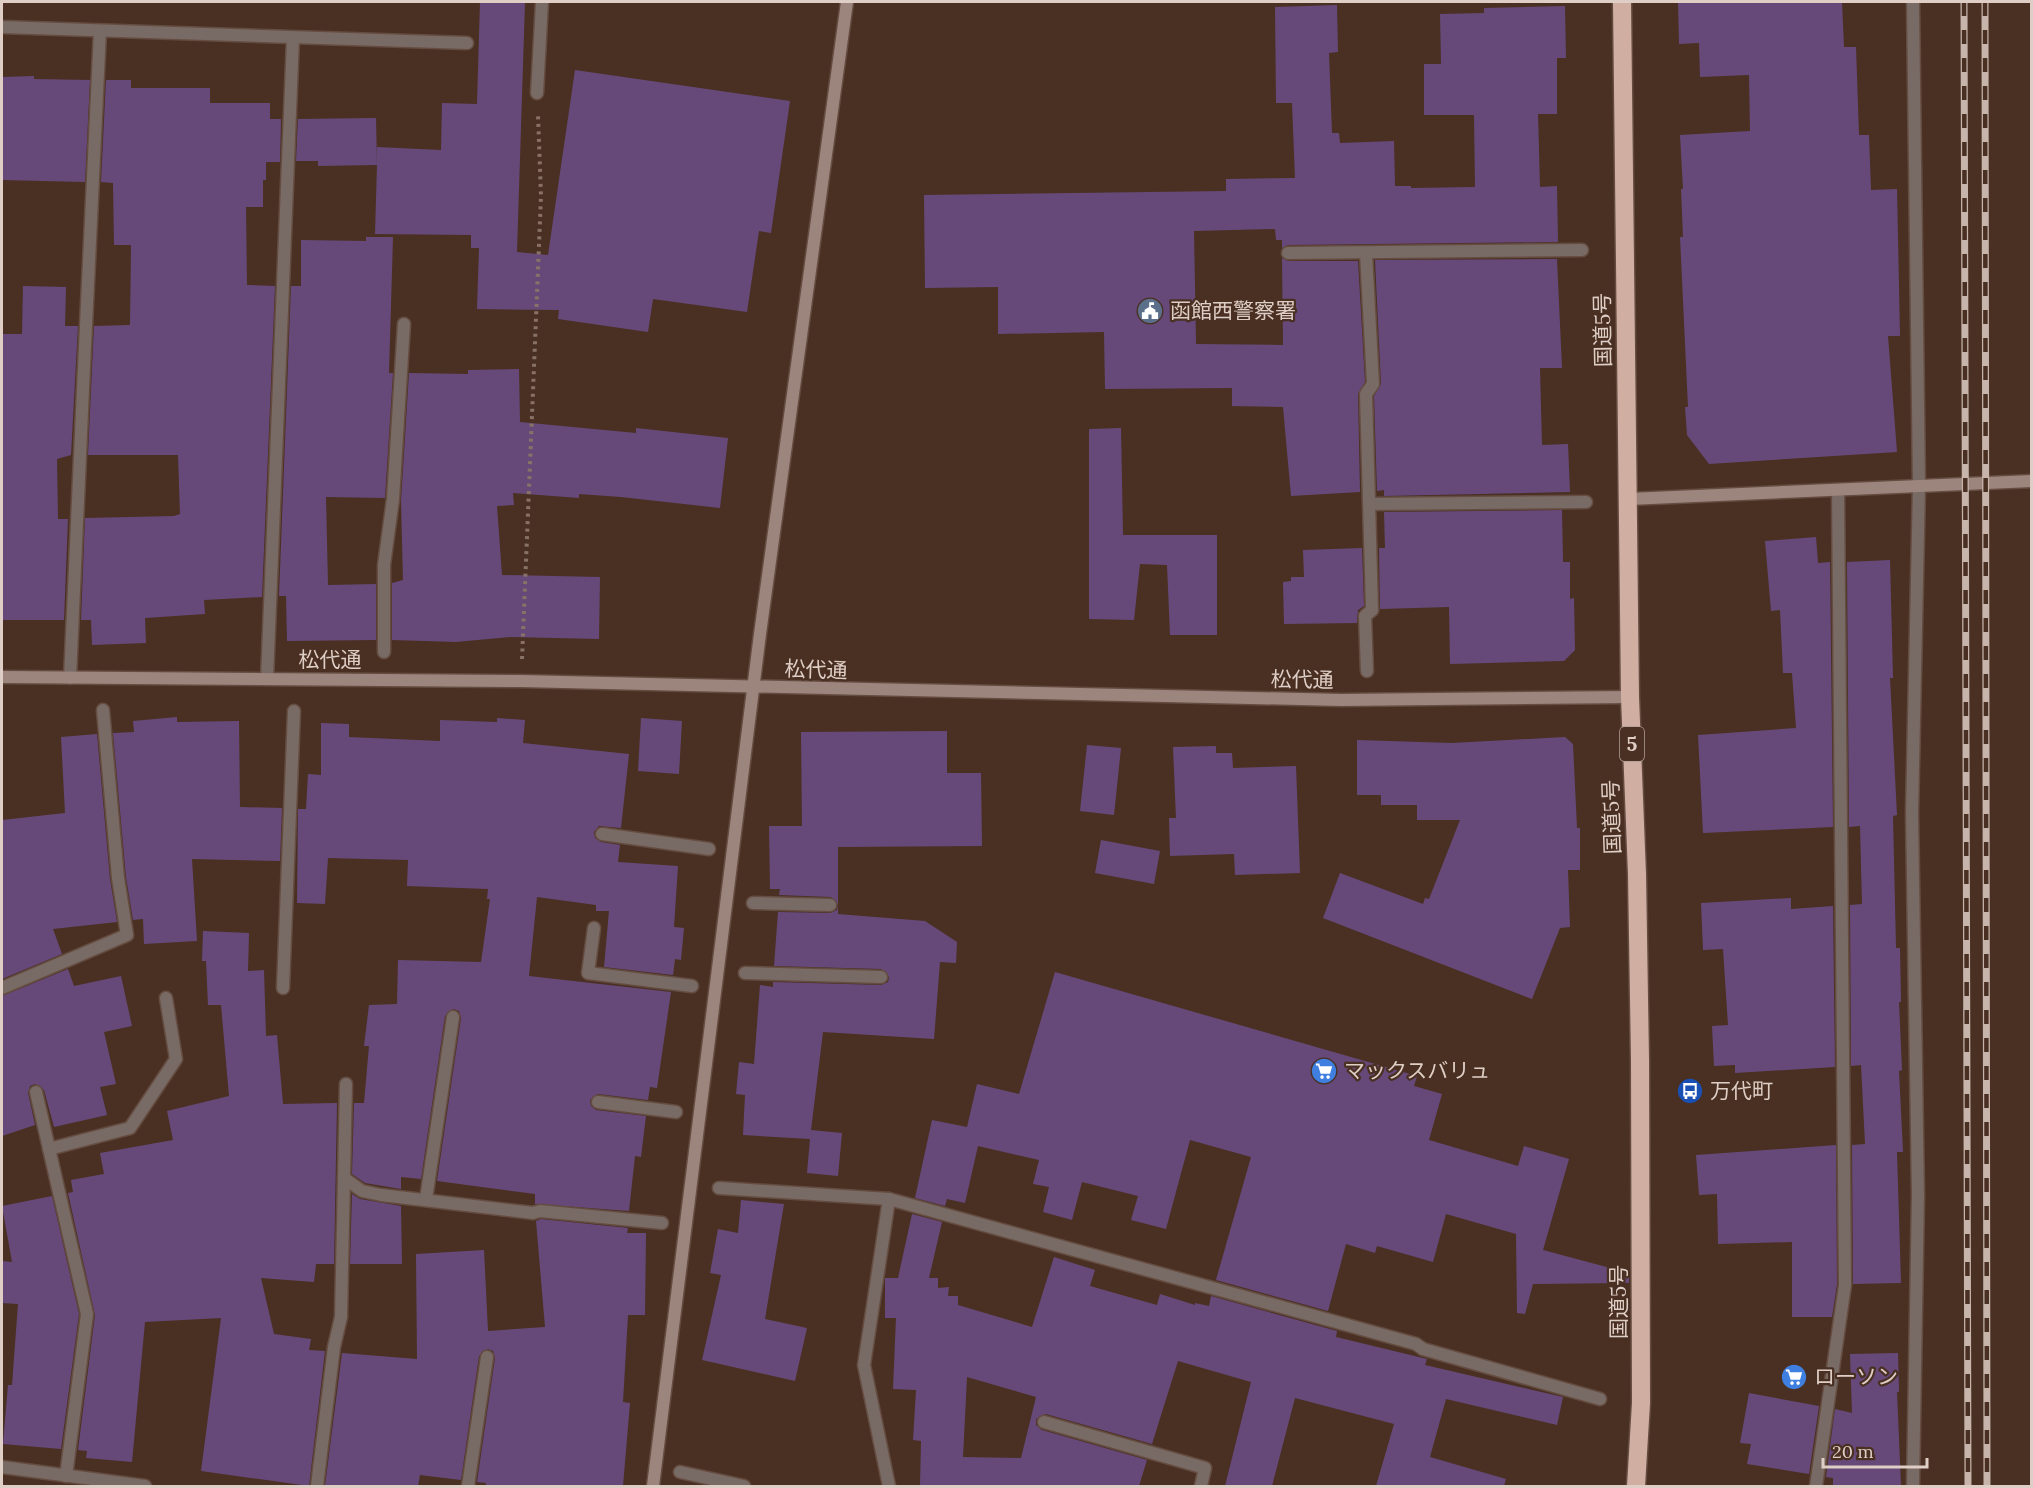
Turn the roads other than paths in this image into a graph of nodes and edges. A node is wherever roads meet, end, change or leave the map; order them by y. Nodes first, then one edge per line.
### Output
1 (542, 2) edge
2 (847, 2) edge
3 (1622, 2) edge
4 (1913, 2) edge
5 (2, 27) edge
6 (99, 31) junction
7 (293, 38) junction
8 (467, 43) dead end
9 (537, 93) road end
10 (1582, 250) dead end
11 (1288, 253) dead end
12 (1366, 253) junction
13 (404, 324) dead end
14 (2031, 481) edge
15 (1919, 486) junction
16 (1838, 489) junction
17 (1629, 499) junction
18 (1586, 502) dead end
19 (1369, 504) junction
20 (384, 651) dead end
21 (1367, 671) dead end
22 (2, 677) edge
23 (70, 678) junction
24 (267, 679) junction
25 (753, 688) junction
26 (1630, 697) junction
27 (103, 710) dead end
28 (294, 711) dead end
29 (602, 834) dead end
30 (709, 849) dead end
31 (753, 903) dead end
32 (830, 905) dead end
33 (594, 928) dead end
34 (745, 973) dead end
35 (881, 977) dead end
36 (692, 986) dead end
37 (2, 988) edge
38 (283, 988) dead end
39 (166, 998) dead end
40 (453, 1017) dead end
41 (346, 1084) dead end
42 (36, 1092) dead end
43 (598, 1102) dead end
44 (676, 1112) dead end
45 (49, 1149) junction
46 (344, 1178) junction
47 (719, 1188) dead end
48 (426, 1199) junction
49 (889, 1199) junction
50 (662, 1223) dead end
51 (487, 1357) dead end
52 (1599, 1400) dead end
53 (1044, 1422) dead end
54 (2, 1467) edge
55 (680, 1472) dead end
56 (66, 1476) junction
57 (145, 1486) edge
58 (317, 1486) edge
59 (468, 1486) edge
60 (653, 1486) edge
61 (744, 1486) edge
62 (890, 1486) edge
63 (1201, 1486) edge
64 (1636, 1486) edge
65 (1816, 1486) edge
66 (1913, 1486) edge

1 - 9 street
2 - 25 street
3 - 17 highway, 国道5号 / 5
4 - 15 street
5 - 6 street
6 - 7 street
6 - 23 street
7 - 8 street
7 - 24 street
10 - 12 street
11 - 12 street
12 - 19 street
13 - 20 street
14 - 15 street
15 - 16 street
15 - 66 street
16 - 17 street
16 - 65 street
17 - 26 highway, 国道5号 / 5
18 - 19 street
19 - 21 street
22 - 23 street, 松代通
23 - 24 street, 松代通
24 - 25 street, 松代通
25 - 26 street, 松代通
25 - 60 street
26 - 64 highway, 国道5号 / 5
27 - 37 street
28 - 38 street
29 - 30 street
31 - 32 street
33 - 36 street
34 - 35 street
39 - 45 street
40 - 48 street
41 - 46 street
42 - 45 street
43 - 44 street
45 - 56 street
46 - 48 street
46 - 58 street
47 - 49 street
48 - 50 street
49 - 52 street
49 - 62 street
51 - 59 street
53 - 63 street
54 - 56 street
55 - 61 street
56 - 57 street

